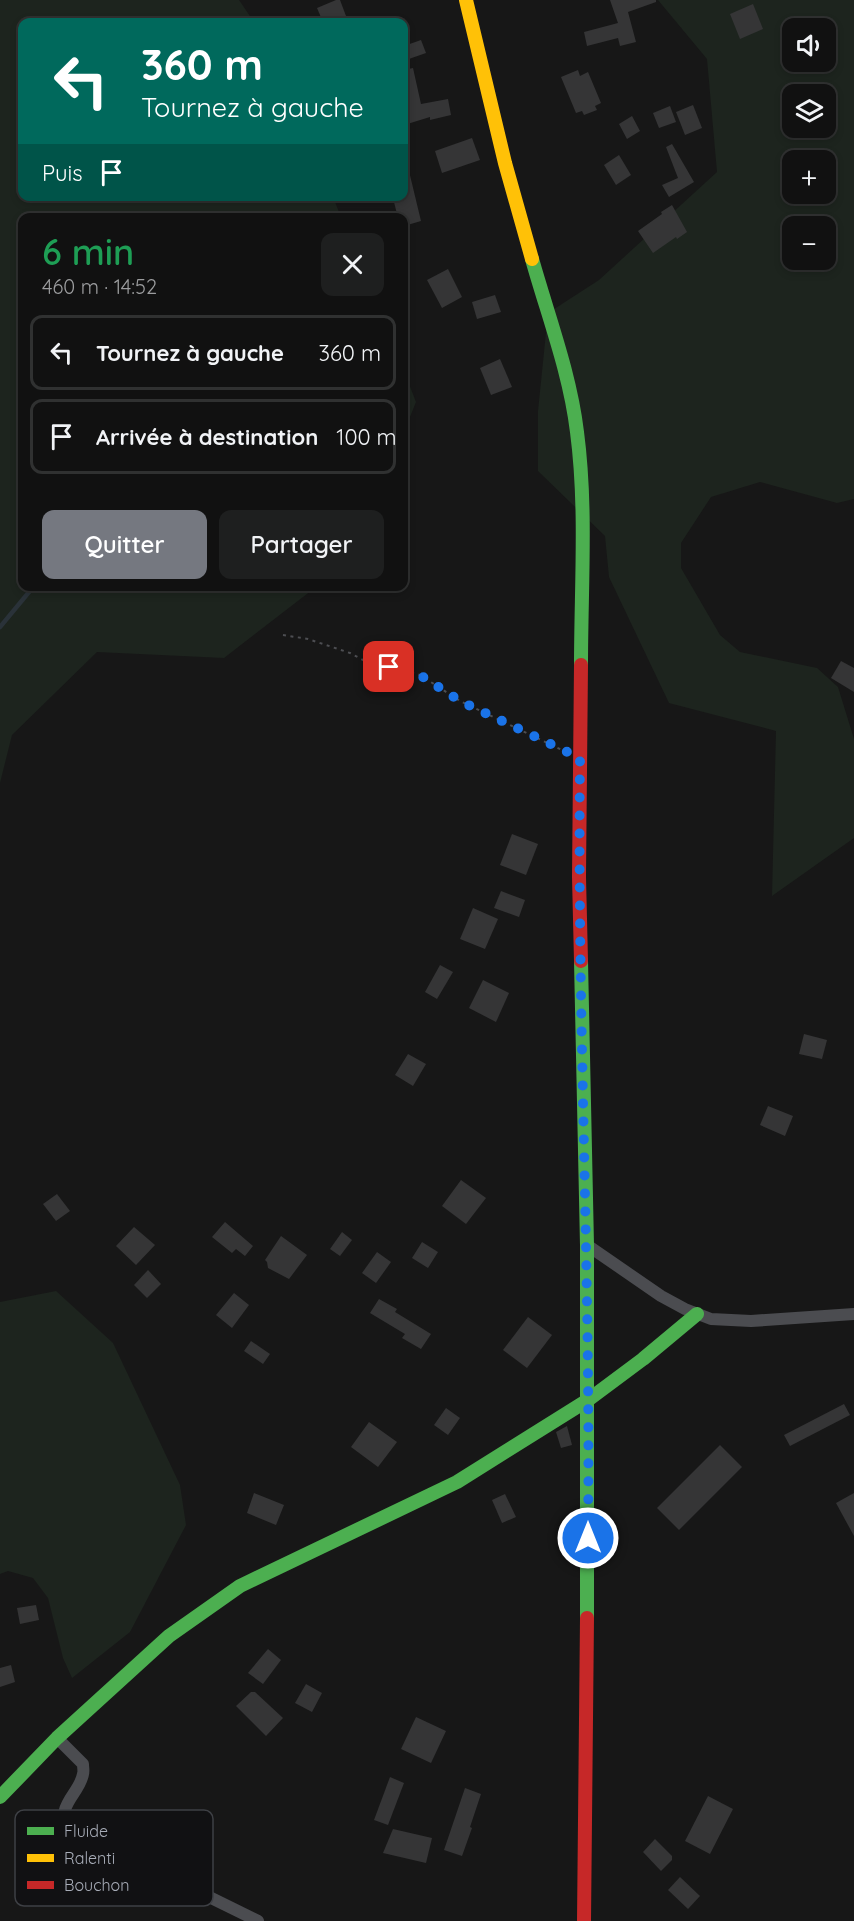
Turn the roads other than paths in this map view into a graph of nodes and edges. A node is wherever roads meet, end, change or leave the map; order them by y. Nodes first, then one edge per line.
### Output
1 (466, 0) edge
2 (588, 1245) junction
3 (698, 1314) junction
4 (854, 1314) edge
5 (588, 1400) junction
6 (57, 1738) junction
7 (0, 1797) edge
8 (65, 1810) edge
9 (213, 1899) edge
10 (258, 1921) edge
11 (584, 1921) edge

1 - 2 main road
2 - 3 street
2 - 5 main road
3 - 4 street
3 - 5 main road
5 - 6 main road
5 - 11 main road
6 - 7 main road
6 - 8 street
9 - 10 street

